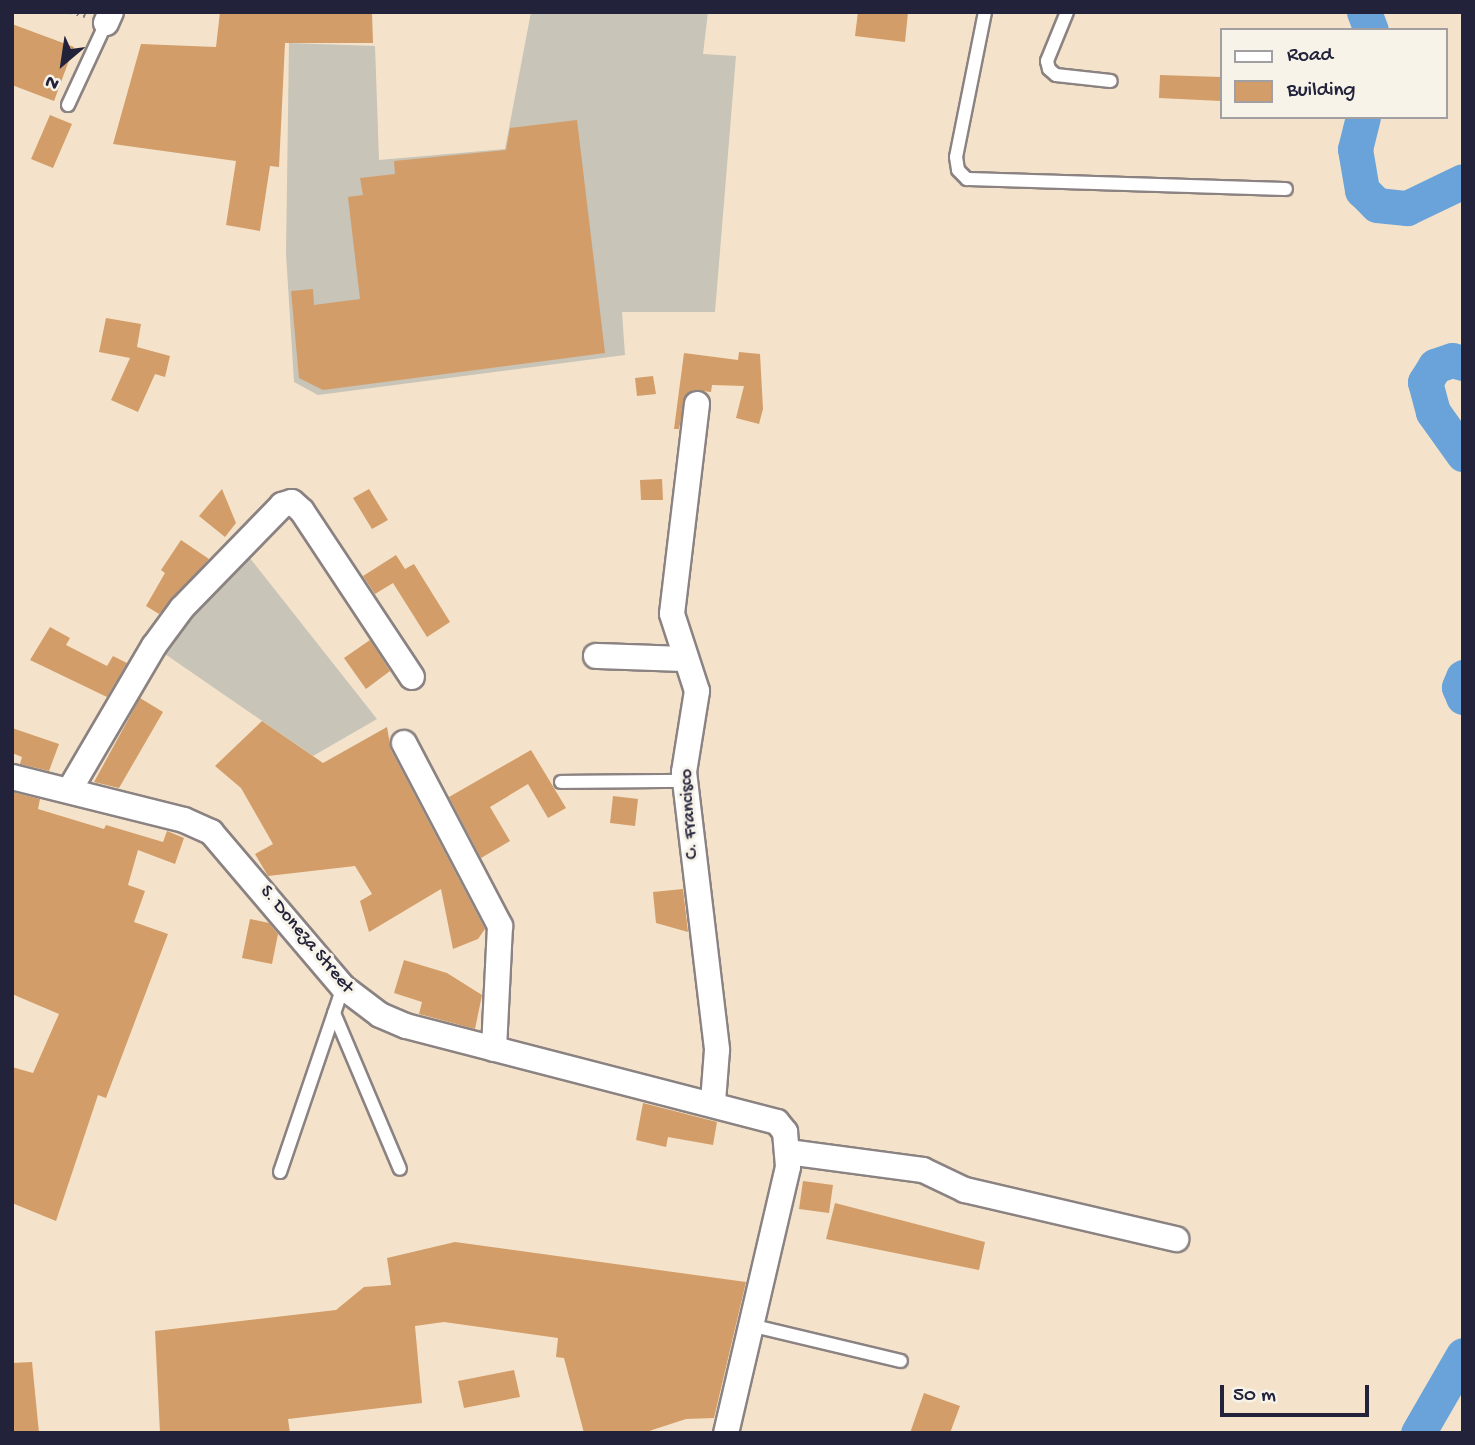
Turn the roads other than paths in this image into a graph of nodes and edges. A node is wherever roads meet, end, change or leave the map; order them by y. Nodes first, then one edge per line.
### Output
1 (985, 12) edge
2 (1067, 12) edge
3 (109, 17) edge
4 (1111, 81) dead end
5 (68, 106) dead end
6 (1286, 189) dead end
7 (697, 404) dead end
8 (596, 656) dead end
9 (686, 659) junction
10 (412, 677) dead end
11 (404, 743) dead end
12 (12, 777) edge
13 (561, 782) dead end
14 (684, 782) junction
15 (70, 789) junction
16 (343, 987) junction
17 (334, 1013) junction
18 (494, 1049) junction
19 (713, 1102) junction
20 (788, 1152) junction
21 (400, 1169) dead end
22 (280, 1172) dead end
23 (1176, 1240) dead end
24 (750, 1325) junction
25 (901, 1361) dead end
26 (720, 1432) edge

1 - 6 lane
2 - 4 lane
3 - 5 lane
7 - 9 street, C. Francisco
8 - 9 street
9 - 14 street, C. Francisco
10 - 15 street
11 - 18 street
12 - 15 street, S. Doneza Street
13 - 14 lane
14 - 19 street, C. Francisco
15 - 16 street, S. Doneza Street
16 - 17 lane
16 - 18 street, S. Doneza Street
17 - 21 lane
17 - 22 lane
18 - 19 street, S. Doneza Street
19 - 20 street, S. Doneza Street
20 - 23 street
20 - 24 street
24 - 25 lane
24 - 26 street

